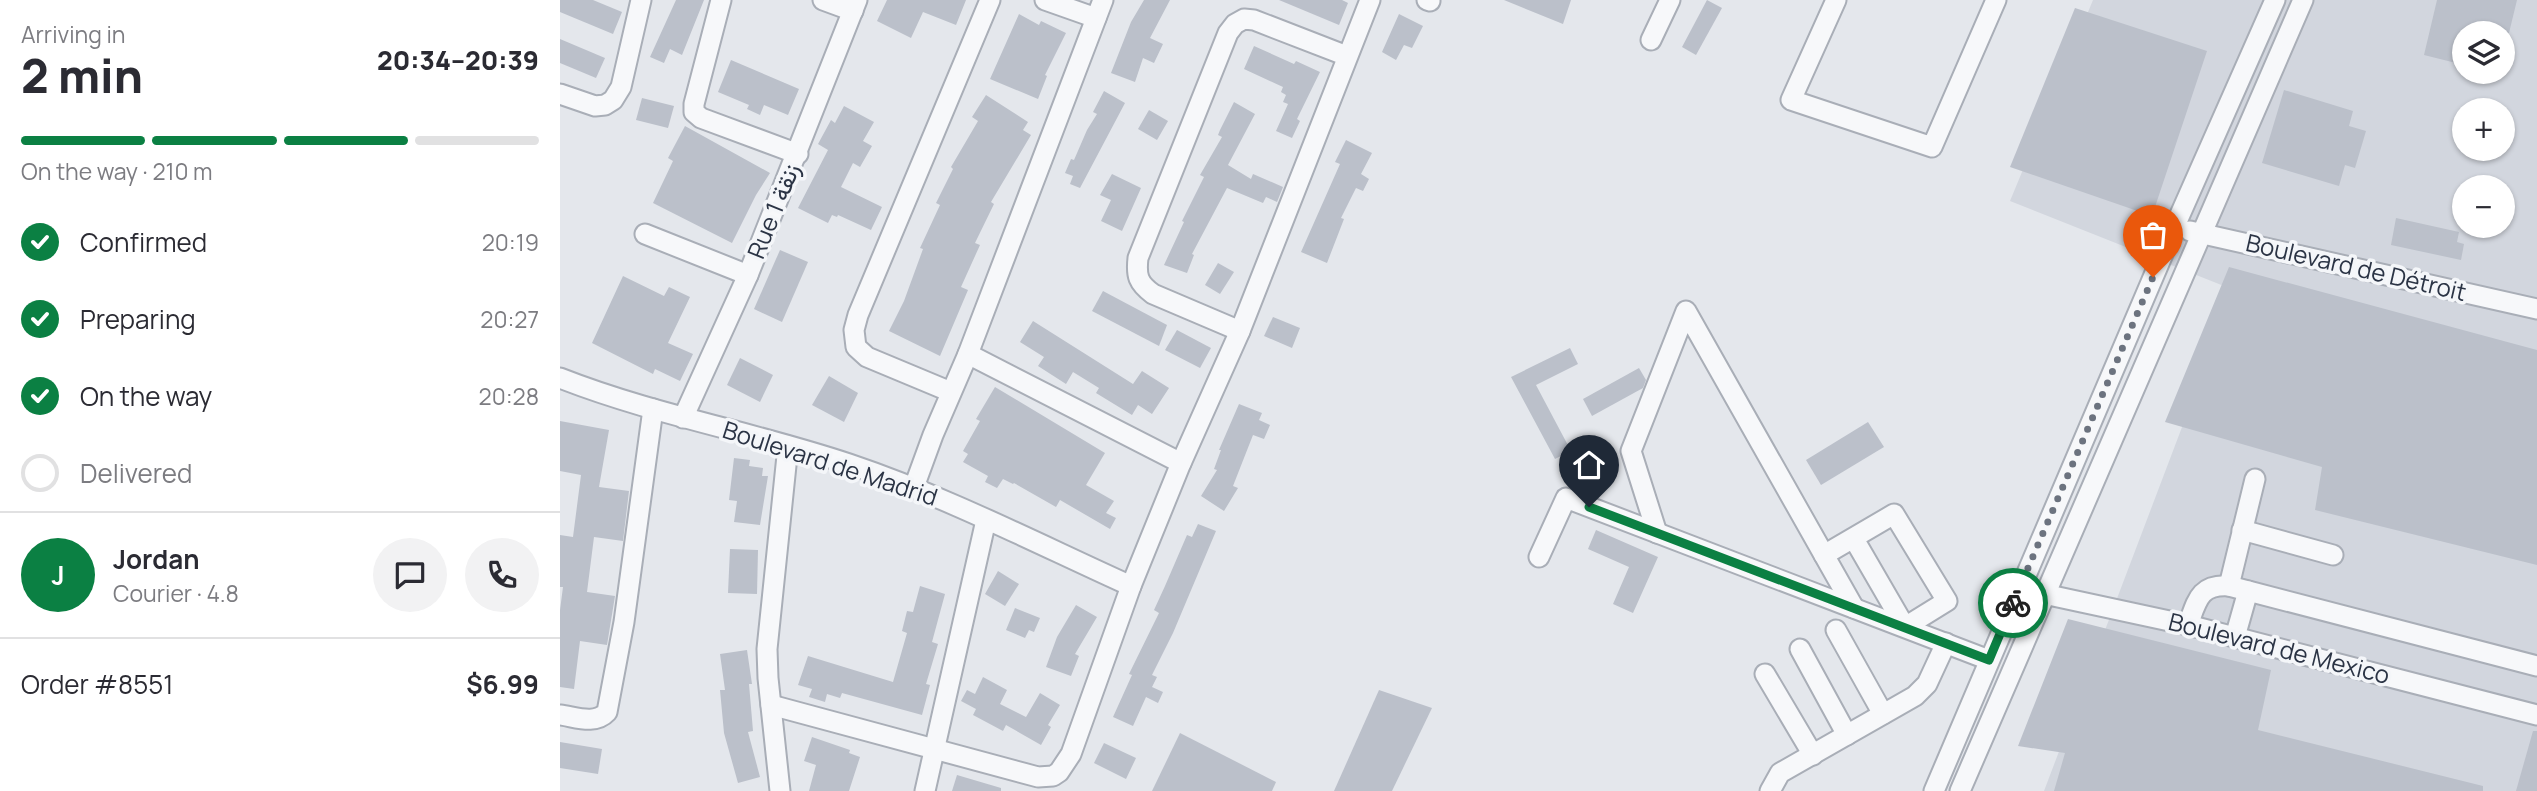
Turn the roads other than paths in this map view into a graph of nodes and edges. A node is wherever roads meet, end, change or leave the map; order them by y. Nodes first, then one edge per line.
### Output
1 (641, 0) edge
2 (721, 0) edge
3 (823, 0) edge
4 (990, 0) edge
5 (1045, 0) edge
6 (1370, 0) edge
7 (1671, 0) edge
8 (1836, 0) edge
9 (1996, 0) edge
10 (2275, 0) edge
11 (2303, 0) edge
12 (855, 5) edge
13 (1100, 9) edge
14 (1651, 40) dead end
15 (1347, 57) junction
16 (560, 94) edge
17 (797, 154) junction
18 (2175, 226) junction
19 (645, 234) dead end
20 (2201, 234) junction
21 (748, 275) junction
22 (2537, 309) edge
23 (1240, 331) junction
24 (968, 354) junction
25 (560, 378) edge
26 (951, 391) junction
27 (1649, 404) junction
28 (653, 409) junction
29 (1667, 414) dead end
30 (683, 418) junction
31 (788, 446) junction
32 (1181, 463) junction
33 (2255, 479) dead end
34 (914, 487) junction
35 (986, 520) junction
36 (2242, 530) junction
37 (1657, 533) junction
38 (1854, 539) junction
39 (1824, 555) junction
40 (2333, 555) dead end
41 (1539, 558) dead end
42 (2021, 584) junction
43 (1131, 586) junction
44 (2238, 588) junction
45 (2044, 594) junction
46 (1854, 608) junction
47 (2188, 625) junction
48 (1905, 627) junction
49 (1836, 630) dead end
50 (2235, 637) junction
51 (1945, 643) junction
52 (1800, 649) dead end
53 (1989, 660) junction
54 (2537, 666) edge
55 (1765, 674) dead end
56 (771, 705) junction
57 (1884, 714) junction
58 (560, 715) edge
59 (2537, 715) edge
60 (1847, 735) junction
61 (934, 751) junction
62 (1812, 755) junction
63 (780, 791) edge
64 (925, 791) edge
65 (1770, 791) edge
66 (1934, 791) edge
67 (1960, 791) edge

1 - 16 street
2 - 17 street
3 - 12 street
4 - 26 street
5 - 13 street
6 - 15 street
7 - 14 street
8 - 9 street
10 - 18 street
11 - 20 street
12 - 17 street, Rue 1 زنقة
13 - 24 street
15 - 23 street
15 - 23 street
17 - 21 street, Rue 1 زنقة
18 - 20 street, Boulevard de Détroit
18 - 42 street
19 - 21 street
20 - 22 street, Boulevard de Détroit
20 - 45 street
21 - 30 street, Rue 1 زنقة
23 - 32 street
24 - 26 street
24 - 32 street
25 - 28 street, Boulevard de Madrid
26 - 34 street
27 - 29 street
27 - 37 street
27 - 39 street
28 - 30 street, Boulevard de Madrid
28 - 58 street
30 - 31 street, Boulevard de Madrid
31 - 34 street, Boulevard de Madrid
31 - 56 street
32 - 43 street
33 - 36 street
34 - 35 street, Boulevard de Madrid
35 - 43 street, Boulevard de Madrid
35 - 61 street
36 - 40 street
36 - 44 street
37 - 41 street
37 - 46 street
38 - 39 street
38 - 48 street
38 - 48 street
39 - 46 street
42 - 45 street, Boulevard de Mexico
42 - 53 street
43 - 61 street
44 - 47 street
44 - 50 street
44 - 54 street
45 - 47 street, Boulevard de Mexico
45 - 67 street
46 - 48 street
47 - 50 street, Boulevard de Mexico
48 - 51 street
49 - 57 street
50 - 59 street, Boulevard de Mexico
51 - 53 street
51 - 57 street
52 - 60 street
53 - 66 street
55 - 62 street
56 - 61 street
56 - 63 street
57 - 60 street
60 - 62 street
61 - 64 street
62 - 65 street

